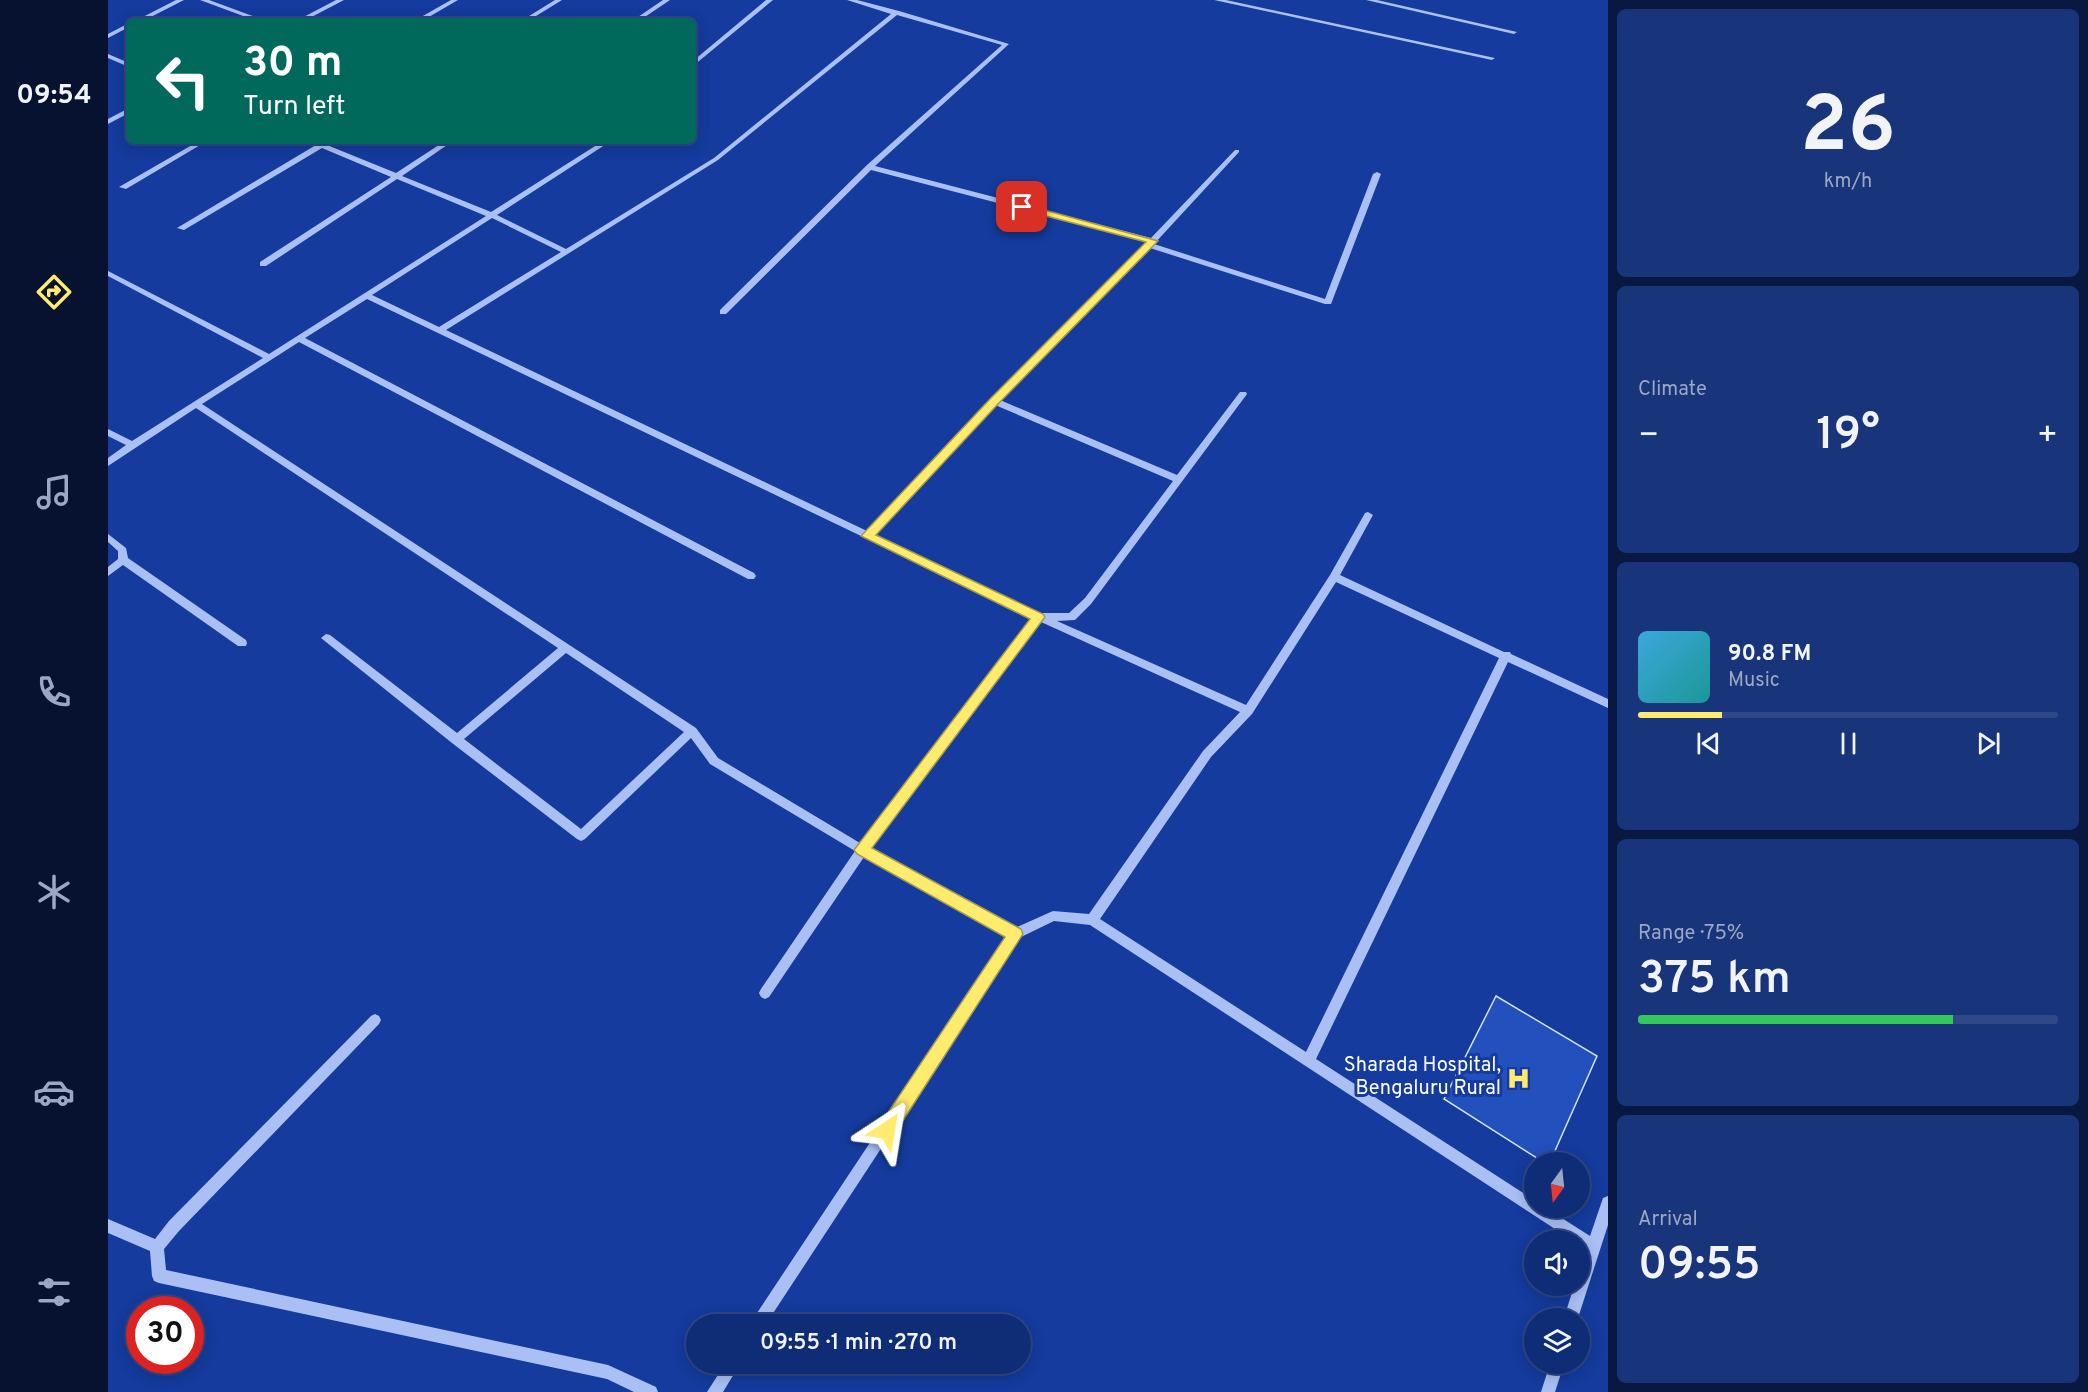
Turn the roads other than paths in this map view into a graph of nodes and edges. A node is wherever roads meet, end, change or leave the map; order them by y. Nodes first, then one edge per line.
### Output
1 (182, 0) edge
2 (203, 0) edge
3 (341, 0) edge
4 (455, 0) edge
5 (559, 0) edge
6 (667, 0) edge
7 (770, 0) edge
8 (850, 0) edge
9 (1217, 0) edge
10 (1369, 0) edge
11 (897, 12) junction
12 (144, 18) edge
13 (254, 18) edge
14 (304, 18) edge
15 (422, 18) edge
16 (529, 18) edge
17 (640, 18) edge
18 (126, 27) edge
19 (1514, 32) dead end
20 (108, 36) edge
21 (108, 56) edge
22 (1492, 58) dead end
23 (696, 62) edge
24 (126, 64) edge
25 (126, 112) edge
26 (108, 122) edge
27 (199, 144) edge
28 (323, 144) edge
29 (327, 144) edge
30 (445, 144) edge
31 (603, 144) edge
32 (1237, 151) dead end
33 (870, 167) junction
34 (1377, 174) dead end
35 (395, 176) junction
36 (123, 187) dead end
37 (491, 216) junction
38 (181, 228) dead end
39 (1151, 243) junction
40 (567, 252) junction
41 (263, 264) dead end
42 (108, 273) edge
43 (365, 295) junction
44 (723, 312) dead end
45 (439, 331) junction
46 (298, 338) junction
47 (268, 357) junction
48 (1243, 394) dead end
49 (994, 401) junction
50 (196, 404) junction
51 (108, 432) edge
52 (132, 445) junction
53 (108, 463) edge
54 (1180, 480) junction
55 (1368, 515) dead end
56 (867, 536) junction
57 (108, 537) edge
58 (123, 560) junction
59 (108, 572) edge
60 (751, 576) dead end
61 (1334, 577) junction
62 (1039, 617) junction
63 (327, 638) dead end
64 (243, 643) dead end
65 (566, 648) junction
66 (1506, 655) junction
67 (1608, 704) edge
68 (1248, 711) junction
69 (692, 732) junction
70 (456, 740) junction
71 (862, 850) junction
72 (1092, 920) junction
73 (1015, 934) junction
74 (765, 993) dead end
75 (375, 1020) dead end
76 (1308, 1062) junction
77 (1608, 1203) edge
78 (108, 1226) edge
79 (157, 1247) junction
80 (1594, 1247) junction
81 (1574, 1308) edge
82 (765, 1314) edge
83 (726, 1374) edge
84 (1554, 1374) edge
85 (651, 1392) edge
86 (714, 1392) edge
87 (1548, 1392) edge

1 - 12 street
2 - 13 street
3 - 14 street
4 - 15 street
5 - 16 street
6 - 17 street
7 - 23 street
8 - 11 street
9 - 22 street
10 - 19 street
11 - 33 street
11 - 40 street
18 - 20 street
21 - 24 street
25 - 26 street
27 - 36 street
28 - 38 street
29 - 35 street
30 - 35 street
31 - 37 street
32 - 39 street
33 - 39 street
33 - 44 street
34 - 39 street
35 - 37 street
35 - 41 street
37 - 40 street
37 - 43 street
39 - 49 street
40 - 45 street
42 - 47 street
43 - 45 street
43 - 46 street
45 - 56 street
46 - 47 street
46 - 60 street
47 - 50 street
48 - 54 street
49 - 54 street
49 - 56 street
50 - 52 street
50 - 65 street
51 - 52 street
52 - 53 street
54 - 62 street
55 - 61 street
56 - 62 street
57 - 58 street
58 - 59 street
58 - 64 street
61 - 66 street
61 - 68 street
62 - 68 street
62 - 71 street
63 - 70 street
65 - 69 street
65 - 70 street
66 - 67 street
66 - 76 street
68 - 72 street
69 - 70 street
69 - 71 street
71 - 73 street
71 - 74 street
72 - 73 street
72 - 76 street
73 - 82 street
75 - 79 street
76 - 80 street
77 - 80 street
78 - 79 street
79 - 85 street
80 - 81 street
83 - 86 street
84 - 87 street

